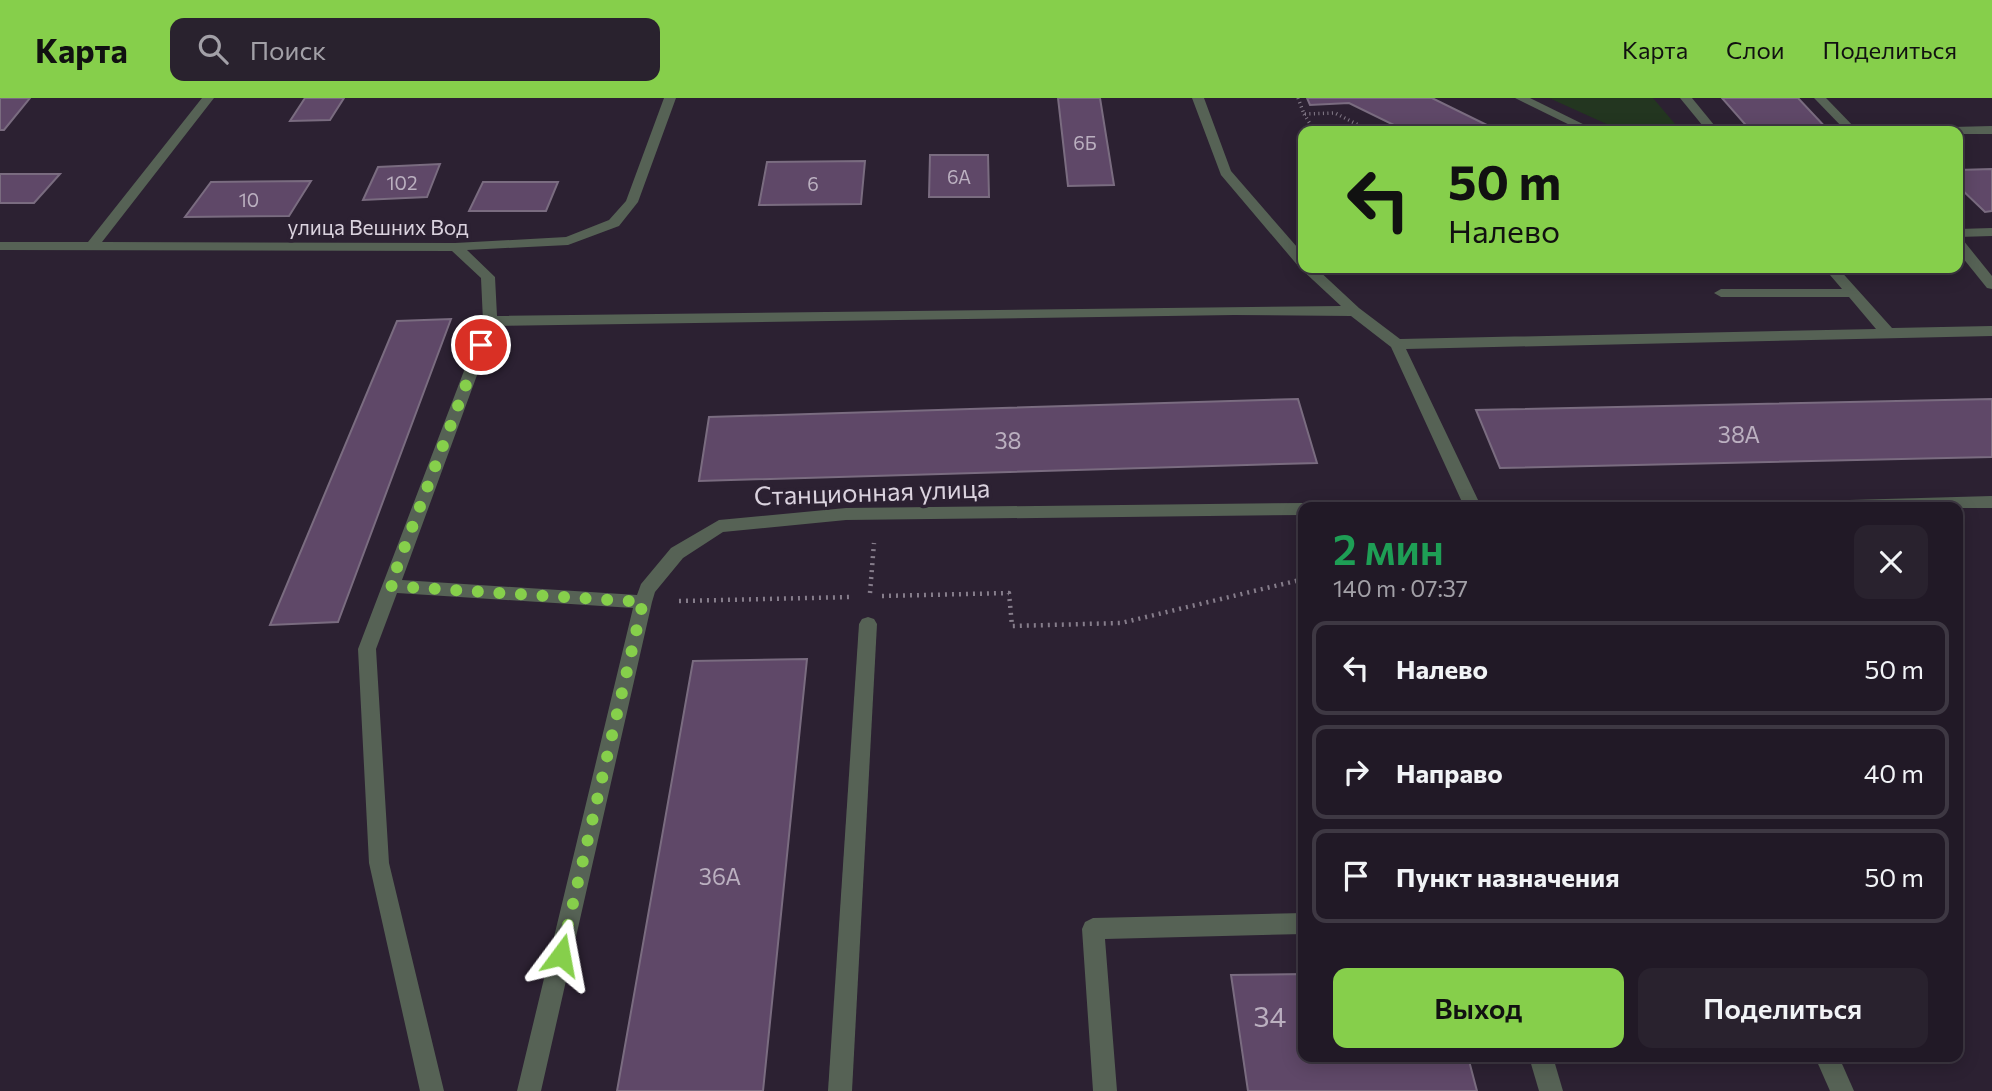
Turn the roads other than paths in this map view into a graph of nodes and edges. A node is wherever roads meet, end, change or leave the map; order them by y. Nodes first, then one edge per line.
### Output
1 (208, 98) edge
2 (670, 98) edge
3 (1198, 98) edge
4 (1521, 98) edge
5 (1686, 98) edge
6 (1820, 98) edge
7 (1580, 126) edge
8 (1709, 126) edge
9 (1847, 126) edge
10 (1992, 130) edge
11 (1963, 131) edge
12 (1992, 232) edge
13 (1963, 233) edge
14 (0, 246) edge
15 (91, 247) junction
16 (455, 247) junction
17 (1963, 249) edge
18 (1298, 255) edge
19 (1315, 273) edge
20 (1835, 273) edge
21 (1992, 285) edge
22 (1721, 293) dead end
23 (1853, 293) junction
24 (1354, 312) junction
25 (490, 321) junction
26 (1992, 331) edge
27 (1888, 333) junction
28 (1397, 344) junction
29 (1471, 502) edge
30 (1992, 502) edge
31 (1963, 503) edge
32 (1298, 509) edge
33 (390, 586) junction
34 (643, 602) junction
35 (869, 624) road end
36 (1298, 923) edge
37 (1542, 1062) edge
38 (1829, 1062) edge
39 (432, 1091) edge
40 (529, 1091) edge
41 (840, 1091) edge
42 (1105, 1091) edge
43 (1551, 1091) edge
44 (1842, 1091) edge

1 - 15 street
2 - 16 street, улица Вешних Вод
3 - 18 street
4 - 7 street
5 - 8 street
6 - 9 street
10 - 11 street
12 - 13 street
14 - 15 street, улица Вешних Вод
15 - 16 street, улица Вешних Вод
16 - 25 street
17 - 21 street
19 - 24 street
20 - 23 street
22 - 23 street
23 - 27 street
24 - 25 street
24 - 28 street
25 - 33 street
26 - 27 street
27 - 28 street
28 - 29 street
30 - 31 street
32 - 34 street, Станционная улица
33 - 34 street
33 - 39 street
34 - 40 street, Станционная улица
35 - 41 street
36 - 42 street
37 - 43 street
38 - 44 street

